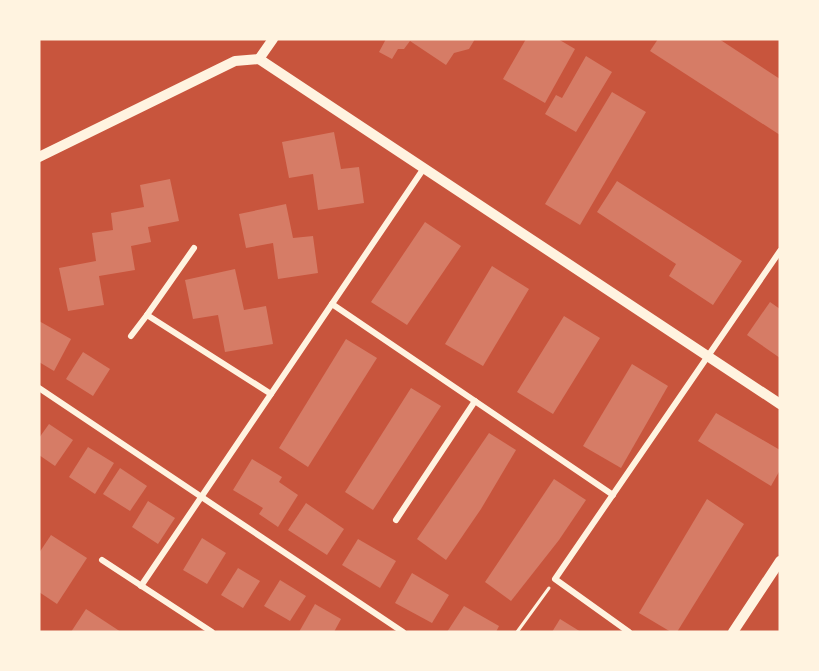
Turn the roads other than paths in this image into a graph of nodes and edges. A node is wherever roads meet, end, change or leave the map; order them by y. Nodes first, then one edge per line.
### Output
1 (273, 39) edge
2 (259, 59) junction
3 (39, 157) edge
4 (424, 168) junction
5 (194, 248) dead end
6 (780, 251) edge
7 (332, 304) junction
8 (147, 315) junction
9 (131, 336) dead end
10 (708, 355) junction
11 (39, 388) edge
12 (272, 394) junction
13 (475, 401) junction
14 (780, 404) edge
15 (613, 495) junction
16 (202, 498) junction
17 (396, 520) dead end
18 (102, 560) dead end
19 (780, 561) edge
20 (141, 586) junction
21 (212, 632) edge
22 (403, 632) edge
23 (629, 632) edge
24 (732, 632) edge

1 - 2 street
2 - 3 street
2 - 4 street
4 - 7 street
4 - 10 street
5 - 8 street
6 - 10 street
7 - 12 street
7 - 13 street
8 - 9 street
8 - 12 street
10 - 14 street
10 - 15 street
11 - 16 street
12 - 16 street
13 - 15 street
13 - 17 street
15 - 23 street
16 - 20 street
16 - 22 street
18 - 20 street
19 - 24 street
20 - 21 street

